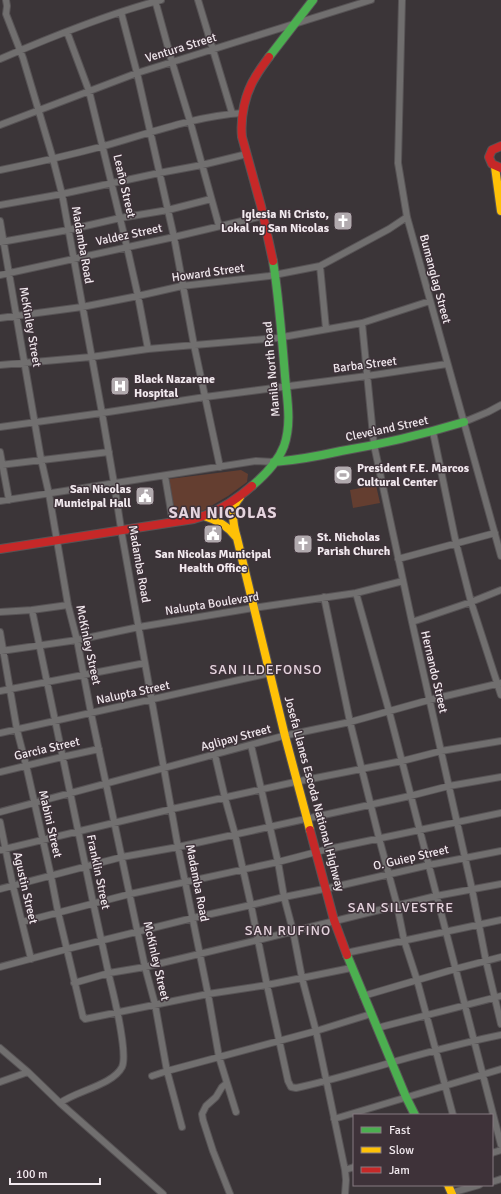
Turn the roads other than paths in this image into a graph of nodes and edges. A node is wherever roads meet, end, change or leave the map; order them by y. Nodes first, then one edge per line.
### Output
1 (6, 0) edge
2 (157, 0) edge
3 (198, 0) edge
4 (313, 0) edge
5 (371, 0) edge
6 (402, 0) edge
7 (121, 12) junction
8 (295, 24) junction
9 (67, 32) junction
10 (213, 50) junction
11 (20, 51) junction
12 (0, 59) edge
13 (172, 62) junction
14 (137, 73) junction
15 (89, 92) junction
16 (39, 110) junction
17 (243, 113) junction
18 (232, 114) junction
19 (190, 121) junction
20 (0, 125) edge
21 (151, 132) junction
22 (103, 146) junction
23 (501, 146) edge
24 (247, 154) junction
25 (53, 159) junction
26 (202, 165) junction
27 (498, 168) edge
28 (0, 170) edge
29 (159, 172) junction
30 (112, 183) junction
31 (62, 194) junction
32 (211, 199) junction
33 (0, 205) edge
34 (168, 210) junction
35 (501, 211) edge
36 (263, 216) junction
37 (406, 217) junction
38 (120, 218) junction
39 (0, 221) edge
40 (219, 226) junction
41 (68, 230) junction
42 (174, 237) junction
43 (2, 241) edge
44 (127, 246) junction
45 (73, 259) junction
46 (320, 266) junction
47 (10, 273) junction
48 (0, 275) edge
49 (275, 275) junction
50 (182, 286) junction
51 (138, 296) junction
52 (430, 301) junction
53 (82, 307) junction
54 (17, 315) junction
55 (0, 318) edge
56 (362, 323) junction
57 (326, 329) junction
58 (283, 337) junction
59 (194, 345) junction
60 (148, 349) junction
61 (92, 357) junction
62 (25, 362) junction
63 (447, 364) junction
64 (0, 365) edge
65 (367, 376) junction
66 (286, 386) junction
67 (205, 397) junction
68 (501, 405) edge
69 (102, 413) junction
70 (35, 421) junction
71 (464, 422) junction
72 (0, 427) edge
73 (433, 432) junction
74 (374, 445) junction
75 (0, 452) edge
76 (109, 452) junction
77 (42, 459) junction
78 (274, 462) junction
79 (1, 464) edge
80 (220, 467) junction
81 (165, 476) junction
82 (114, 483) junction
83 (243, 493) junction
84 (49, 494) junction
85 (8, 500) junction
86 (0, 501) edge
87 (204, 516) junction
88 (173, 522) junction
89 (121, 531) junction
90 (495, 532) junction
91 (236, 538) junction
92 (57, 539) junction
93 (456, 543) junction
94 (0, 549) edge
95 (501, 556) edge
96 (398, 559) junction
97 (403, 582) junction
98 (501, 590) edge
99 (356, 592) junction
100 (324, 597) junction
101 (471, 602) junction
102 (68, 605) junction
103 (253, 608) junction
104 (32, 610) junction
105 (0, 612) edge
106 (412, 622) junction
107 (138, 627) junction
108 (0, 632) edge
109 (77, 640) junction
110 (39, 645) junction
111 (2, 650) edge
112 (145, 663) junction
113 (270, 673) junction
114 (83, 675) junction
115 (46, 681) junction
116 (500, 684) edge
117 (9, 688) junction
118 (0, 691) edge
119 (501, 695) edge
120 (152, 700) junction
121 (429, 700) junction
122 (389, 711) junction
123 (91, 713) junction
124 (55, 722) junction
125 (350, 722) junction
126 (17, 730) junction
127 (0, 733) edge
128 (285, 736) junction
129 (501, 742) edge
130 (251, 745) junction
131 (99, 749) junction
132 (441, 751) junction
133 (215, 755) junction
134 (62, 757) junction
135 (402, 761) junction
136 (26, 765) junction
137 (165, 768) junction
138 (362, 769) junction
139 (0, 772) edge
140 (501, 776) edge
141 (298, 781) junction
142 (106, 783) junction
143 (449, 786) junction
144 (262, 790) junction
145 (69, 792) junction
146 (410, 796) junction
147 (225, 798) junction
148 (34, 802) junction
149 (371, 804) junction
150 (172, 809) junction
151 (0, 812) edge
152 (501, 813) edge
153 (307, 818) junction
154 (0, 822) edge
155 (457, 822) junction
156 (114, 823) junction
157 (269, 826) junction
158 (420, 830) junction
159 (78, 831) junction
160 (235, 834) junction
161 (379, 838) junction
162 (43, 840) junction
163 (178, 847) junction
164 (2, 849) edge
165 (501, 850) edge
166 (316, 852) junction
167 (122, 857) junction
168 (465, 857) junction
169 (278, 862) junction
170 (429, 865) junction
171 (86, 866) junction
172 (243, 869) junction
173 (389, 874) junction
174 (51, 876) junction
175 (185, 882) junction
176 (501, 884) edge
177 (13, 886) junction
178 (472, 888) junction
179 (0, 889) edge
180 (326, 889) junction
181 (130, 894) junction
182 (436, 896) junction
183 (284, 897) junction
184 (93, 904) junction
185 (251, 905) junction
186 (397, 905) junction
187 (58, 912) junction
188 (193, 918) junction
189 (334, 920) junction
190 (501, 920) edge
191 (22, 922) junction
192 (479, 924) junction
193 (137, 931) junction
194 (293, 931) junction
195 (445, 931) junction
196 (101, 940) junction
197 (258, 940) junction
198 (404, 940) junction
199 (67, 949) junction
200 (200, 953) junction
201 (346, 953) junction
202 (501, 957) edge
203 (31, 959) junction
204 (486, 961) junction
205 (0, 967) edge
206 (145, 967) junction
207 (351, 968) junction
208 (455, 969) junction
209 (109, 973) junction
210 (302, 978) junction
211 (417, 980) junction
212 (74, 983) junction
213 (267, 985) junction
214 (208, 994) junction
215 (363, 996) junction
216 (498, 997) edge
217 (155, 1004) junction
218 (465, 1005) junction
219 (117, 1011) junction
220 (371, 1014) junction
221 (426, 1015) junction
222 (501, 1024) edge
223 (377, 1028) junction
224 (316, 1031) junction
225 (501, 1035) edge
226 (279, 1040) junction
227 (474, 1040) junction
228 (0, 1048) edge
229 (436, 1050) junction
230 (219, 1056) junction
231 (392, 1062) junction
232 (501, 1069) edge
233 (167, 1071) junction
234 (28, 1072) junction
235 (482, 1074) junction
236 (152, 1076) dead end
237 (326, 1081) junction
238 (0, 1082) edge
239 (227, 1083) junction
240 (445, 1086) junction
241 (406, 1097) junction
242 (60, 1103) junction
243 (236, 1112) dead end
244 (414, 1114) edge
245 (453, 1114) edge
246 (334, 1119) junction
247 (496, 1120) edge
248 (182, 1127) dead end
249 (501, 1145) edge
250 (353, 1167) edge
251 (345, 1170) junction
252 (476, 1186) edge
253 (163, 1194) edge
254 (230, 1194) edge
255 (345, 1194) edge
256 (452, 1194) edge

1 - 11 street, Madamba Road
2 - 7 street
2 - 13 street
3 - 10 street
4 - 8 main road, Manila North Road
5 - 8 street, Ventura Street
6 - 37 street, Bumanglag Street
7 - 9 street
7 - 14 street
8 - 10 street, Ventura Street
8 - 17 main road, Manila North Road
9 - 11 street
9 - 15 street, Leaño Street
10 - 13 street, Ventura Street
10 - 18 street
11 - 12 street
11 - 16 street, Madamba Road
13 - 14 street, Ventura Street
13 - 19 street
14 - 15 street, Ventura Street
14 - 21 street
15 - 16 street, Ventura Street
15 - 22 street, Leaño Street
16 - 20 street, Ventura Street
16 - 25 street, Madamba Road
17 - 18 street
17 - 24 main road, Manila North Road
18 - 19 street
19 - 21 street
19 - 26 street
21 - 22 street
21 - 29 street
22 - 25 street
22 - 30 street, Leaño Street
23 - 27 main road
24 - 26 street
24 - 36 main road, Manila North Road
25 - 28 street
25 - 31 street, Madamba Road
26 - 29 street
26 - 32 street
27 - 35 main road
29 - 30 street
29 - 34 street
30 - 31 street
30 - 38 street, Leaño Street
31 - 33 street
31 - 41 street, Madamba Road
32 - 34 street
32 - 40 street
34 - 38 street
34 - 42 street
36 - 40 street, Valdez Street
36 - 49 main road, Manila North Road
37 - 46 street, Howard Street
37 - 52 street, Bumanglag Street
38 - 41 street
38 - 44 street, Leaño Street
39 - 43 street, McKinley Street
40 - 42 street, Valdez Street
41 - 43 street
41 - 45 street, Madamba Road
42 - 44 street, Valdez Street
42 - 50 street
43 - 47 street, McKinley Street
44 - 45 street, Valdez Street
44 - 51 street, Leaño Street
45 - 47 street, Valdez Street
45 - 53 street, Madamba Road
46 - 49 street, Howard Street
46 - 57 street
47 - 48 street, Valdez Street
47 - 54 street, McKinley Street
49 - 50 street, Howard Street
49 - 58 main road, Manila North Road
50 - 51 street, Howard Street
50 - 59 street
51 - 53 street, Howard Street
51 - 60 street, Leaño Street
52 - 56 street
52 - 63 street, Bumanglag Street
53 - 54 street, Howard Street
53 - 61 street, Madamba Road
54 - 55 street, Howard Street
54 - 62 street, McKinley Street
56 - 57 street
56 - 65 street, Hernando Street
57 - 58 street
58 - 59 street
58 - 66 main road, Manila North Road
59 - 60 street
59 - 67 street
60 - 61 street
61 - 62 street
61 - 69 street, Madamba Road
62 - 64 street
62 - 70 street, McKinley Street
63 - 65 street, Barba Street
63 - 71 street, Bumanglag Street
65 - 66 street, Barba Street
65 - 74 street, Hernando Street
66 - 67 street, Barba Street
66 - 78 main road, Manila North Road
67 - 69 street, Barba Street
67 - 80 street
68 - 71 street, Cleveland Street
69 - 70 street, Barba Street
69 - 76 street, Madamba Road
70 - 72 street, Barba Street
70 - 77 street, McKinley Street
71 - 73 main road, Cleveland Street
71 - 90 street, Bumanglag Street
73 - 74 main road, Cleveland Street
73 - 93 street
74 - 78 main road, Cleveland Street
74 - 96 street, Hernando Street
75 - 79 street
76 - 77 street
76 - 82 street, Madamba Road
77 - 79 street
77 - 84 street, McKinley Street
78 - 80 street
78 - 83 main road, Manila North Road
79 - 85 street
80 - 81 street
81 - 82 street
81 - 88 street
82 - 84 street
82 - 89 street, Madamba Road
83 - 87 main road, Manila North Road
83 - 91 main road, Josefa Llanes Escoda National Highway
84 - 85 street
84 - 92 street, McKinley Street
85 - 86 street
87 - 88 main road, Manila North Road
87 - 91 main road, Josefa Llanes Escoda National Highway
88 - 89 main road, Manila North Road
89 - 92 main road, Manila North Road
89 - 107 street, Madamba Road
90 - 93 street
90 - 95 street, Bumanglag Street
91 - 103 main road, Josefa Llanes Escoda National Highway
92 - 94 main road, Manila North Road
92 - 102 street, McKinley Street
93 - 96 street
93 - 101 street
96 - 97 street, Hernando Street
97 - 99 street, Nalupta Boulevard
97 - 106 street, Hernando Street
98 - 101 street
99 - 100 street, Nalupta Boulevard
99 - 122 street
100 - 103 street, Nalupta Boulevard
100 - 125 street
101 - 106 street
101 - 116 street
102 - 104 street
102 - 109 street, McKinley Street
103 - 107 street, Nalupta Boulevard
103 - 113 main road, Josefa Llanes Escoda National Highway
104 - 105 street
104 - 110 street, Franklin Street
106 - 121 street, Hernando Street
107 - 109 street, Nalupta Boulevard
107 - 112 street, Madamba Road
108 - 111 street, Mabini Street
109 - 110 street, Nalupta Boulevard
109 - 114 street, McKinley Street
110 - 111 street, Nalupta Boulevard
110 - 115 street, Franklin Street
111 - 117 street, Mabini Street
112 - 114 street
112 - 120 street, Madamba Road
113 - 120 street, Nalupta Street
113 - 128 main road, Josefa Llanes Escoda National Highway
114 - 115 street
114 - 123 street, McKinley Street
115 - 117 street
115 - 124 street, Franklin Street
116 - 119 street
116 - 121 street, Aglipay Street
117 - 118 street
117 - 126 street, Mabini Street
120 - 123 street, Nalupta Street
120 - 137 street, Madamba Road
121 - 122 street, Aglipay Street
121 - 132 street, Hernando Street
122 - 125 street, Aglipay Street
122 - 135 street
123 - 124 street, Nalupta Street
123 - 131 street, McKinley Street
124 - 126 street, Nalupta Street
124 - 134 street, Franklin Street
125 - 128 street, Aglipay Street
125 - 138 street
126 - 127 street, Nalupta Street
126 - 136 street, Mabini Street
128 - 130 street, Aglipay Street
128 - 141 main road, Josefa Llanes Escoda National Highway
129 - 132 street
130 - 133 street, Aglipay Street
130 - 144 street
131 - 134 street, Garcia Street
131 - 142 street, McKinley Street
132 - 135 street
132 - 143 street, Hernando Street
133 - 137 street, Aglipay Street
133 - 147 street
134 - 136 street, Garcia Street
134 - 145 street, Franklin Street
135 - 138 street
135 - 146 street
136 - 139 street, Garcia Street
136 - 148 street, Mabini Street
137 - 142 street, Aglipay Street
137 - 150 street, Madamba Road
138 - 141 street
138 - 149 street
140 - 143 street
141 - 144 street
141 - 153 main road, Josefa Llanes Escoda National Highway
142 - 145 street, Aglipay Street
142 - 156 street, McKinley Street
143 - 146 street
143 - 155 street, Hernando Street
144 - 147 street
144 - 157 street
145 - 148 street, Aglipay Street
145 - 159 street, Franklin Street
146 - 149 street
146 - 158 street
147 - 150 street
147 - 160 street
148 - 151 street, Aglipay Street
148 - 162 street, Mabini Street
149 - 153 street
149 - 161 street
150 - 156 street
150 - 163 street, Madamba Road
152 - 155 street
153 - 157 street
153 - 166 main road, Josefa Llanes Escoda National Highway
154 - 164 street, Agustin Street
155 - 158 street
155 - 168 street, Hernando Street
156 - 159 street
156 - 167 street, McKinley Street
157 - 160 street
157 - 169 street
158 - 161 street
158 - 170 street
159 - 162 street
159 - 171 street, Franklin Street
160 - 163 street
160 - 172 street
161 - 166 street
161 - 173 street
162 - 164 street
162 - 174 street, Mabini Street
163 - 167 street
163 - 175 street, Madamba Road
164 - 177 street, Agustin Street
165 - 168 street, O. Guiep Street
166 - 169 street
166 - 180 main road, Josefa Llanes Escoda National Highway
167 - 171 street
167 - 181 street, McKinley Street
168 - 170 street, O. Guiep Street
168 - 178 street, Hernando Street
169 - 172 street
169 - 183 street
170 - 173 street, O. Guiep Street
170 - 182 street
171 - 174 street
171 - 184 street, Franklin Street
172 - 175 street
172 - 185 street
173 - 180 street, O. Guiep Street
173 - 186 street
174 - 177 street
174 - 187 street, Mabini Street
175 - 181 street
175 - 188 street, Madamba Road
176 - 178 street
177 - 179 street
177 - 191 street, Agustin Street
178 - 182 street
178 - 192 street, Hernando Street
180 - 183 street, O. Guiep Street
180 - 189 main road, Josefa Llanes Escoda National Highway
181 - 184 street
181 - 193 street, McKinley Street
182 - 186 street
182 - 195 street
183 - 185 street, O. Guiep Street
183 - 194 street
184 - 187 street
184 - 196 street, Franklin Street
185 - 188 street, O. Guiep Street
185 - 197 street
186 - 189 street
186 - 198 street
187 - 191 street
187 - 199 street, Mabini Street
188 - 193 street, O. Guiep Street
188 - 200 street, Madamba Road
189 - 194 street
189 - 201 main road, Josefa Llanes Escoda National Highway
190 - 192 street
191 - 203 street, Agustin Street
192 - 195 street
192 - 204 street, Hernando Street
193 - 196 street, O. Guiep Street
193 - 206 street, McKinley Street
194 - 197 street
194 - 210 street
195 - 198 street
195 - 208 street
196 - 199 street, O. Guiep Street
196 - 209 street, Franklin Street
197 - 200 street
197 - 213 street
198 - 201 street
198 - 211 street
199 - 203 street, O. Guiep Street
199 - 212 street, Mabini Street
200 - 206 street
200 - 214 street, Madamba Road
201 - 207 main road, Josefa Llanes Escoda National Highway
202 - 204 street
203 - 205 street, O. Guiep Street
204 - 208 street
204 - 216 street, Hernando Street
206 - 209 street
206 - 217 street, McKinley Street
207 - 210 street
207 - 215 main road, Josefa Llanes Escoda National Highway
208 - 211 street
208 - 218 street
209 - 212 street
209 - 219 street, Franklin Street
210 - 213 street
210 - 224 street
211 - 215 street
211 - 221 street
212 - 219 street, Mabini Street
213 - 214 street
213 - 226 street
214 - 217 street
214 - 230 street, Madamba Road
215 - 220 main road, Josefa Llanes Escoda National Highway
216 - 218 street
216 - 222 street, Hernando Street
217 - 219 street
217 - 233 street, McKinley Street
218 - 221 street
218 - 227 street
219 - 242 street, Franklin Street
220 - 223 main road, Josefa Llanes Escoda National Highway
220 - 224 street
221 - 223 street
221 - 229 street
223 - 231 main road, Josefa Llanes Escoda National Highway
224 - 226 street
224 - 237 street
225 - 227 street
226 - 230 street
226 - 237 street
227 - 229 street
227 - 235 street
228 - 234 street
229 - 231 street
229 - 240 street
230 - 233 street
230 - 239 street, Madamba Road
231 - 237 street
231 - 241 main road, Josefa Llanes Escoda National Highway
232 - 235 street
233 - 236 street
233 - 248 street, McKinley Street
234 - 238 street
234 - 242 street
235 - 240 street
235 - 247 street
237 - 246 street
239 - 243 street, Madamba Road
239 - 254 street
240 - 241 street
240 - 245 street
241 - 244 main road, Josefa Llanes Escoda National Highway
241 - 246 street
242 - 253 street
246 - 251 street
247 - 249 street
250 - 251 street
251 - 255 street
252 - 256 street

